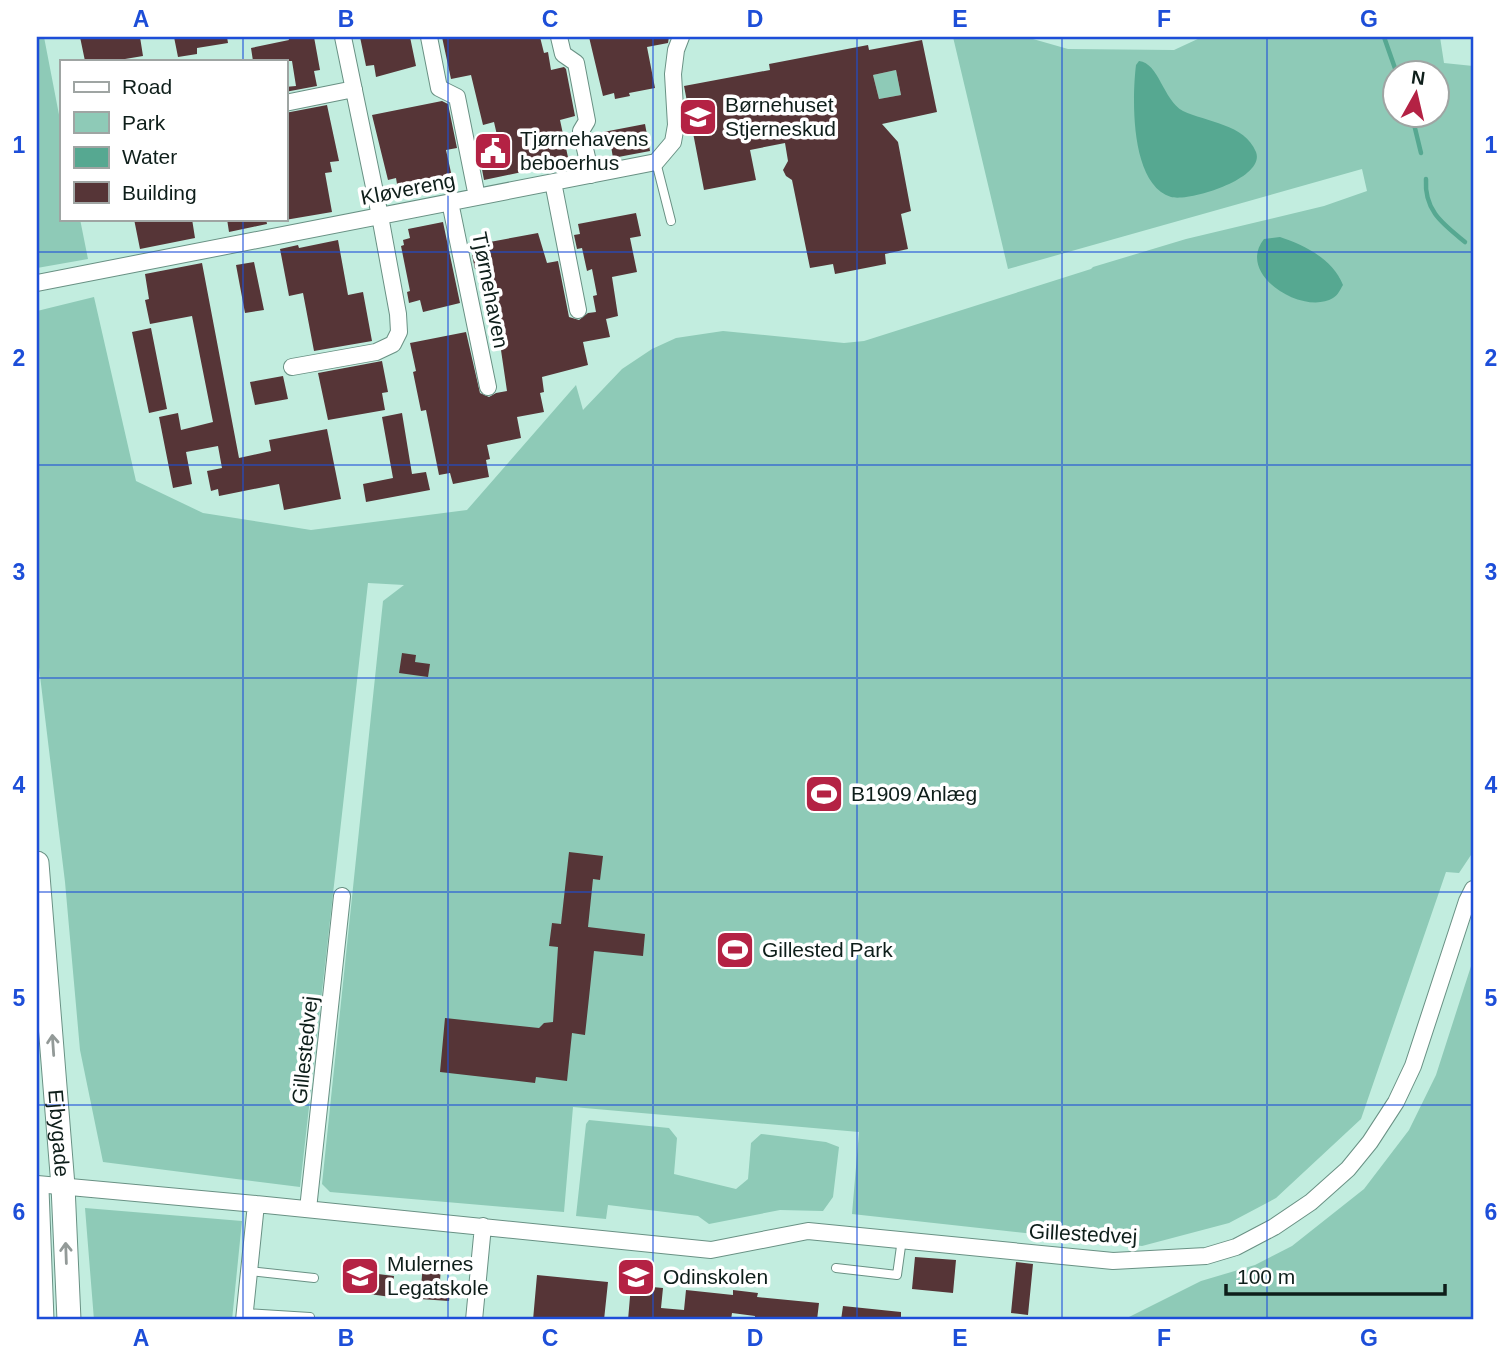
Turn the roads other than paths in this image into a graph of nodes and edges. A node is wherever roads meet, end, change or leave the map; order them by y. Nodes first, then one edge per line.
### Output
1 (343, 37) edge
2 (429, 37) edge
3 (559, 37) edge
4 (681, 37) edge
5 (354, 89) junction
6 (287, 103) edge
7 (656, 162) junction
8 (591, 175) junction
9 (553, 182) junction
10 (477, 197) junction
11 (450, 202) junction
12 (380, 216) junction
13 (671, 221) dead end
14 (37, 284) edge
15 (578, 310) dead end
16 (292, 367) dead end
17 (488, 387) dead end
18 (37, 863) edge
19 (1473, 889) edge
20 (342, 896) dead end
21 (37, 1186) edge
22 (63, 1186) junction
23 (256, 1204) junction
24 (308, 1209) junction
25 (483, 1226) junction
26 (902, 1239) junction
27 (835, 1268) dead end
28 (249, 1271) junction
29 (314, 1278) dead end
30 (244, 1316) edge
31 (310, 1317) dead end
32 (41, 1320) edge
33 (69, 1320) edge
34 (474, 1320) edge

1 - 5 street
2 - 10 street
3 - 8 street
4 - 7 street
5 - 6 street
5 - 12 street
7 - 8 street, Kløvereng
7 - 13 lane
8 - 9 street, Kløvereng
9 - 10 street, Kløvereng
9 - 15 street
10 - 11 street, Kløvereng
11 - 12 street, Kløvereng
11 - 17 street, Tjørnehaven
12 - 14 street, Kløvereng
12 - 16 street
22 -> 18 main road, Ejbygade
19 - 26 street, Gillestedvej
20 - 24 street, Gillestedvej
21 - 22 street, Gillestedvej
21 - 32 main road, Ejbygade
22 - 23 street, Gillestedvej
33 -> 22 main road, Ejbygade
23 - 24 street, Gillestedvej
23 - 28 street
24 - 25 street, Gillestedvej
25 - 26 street, Gillestedvej
25 - 34 street
26 - 27 lane
28 - 29 lane
28 - 30 street
30 - 31 lane

